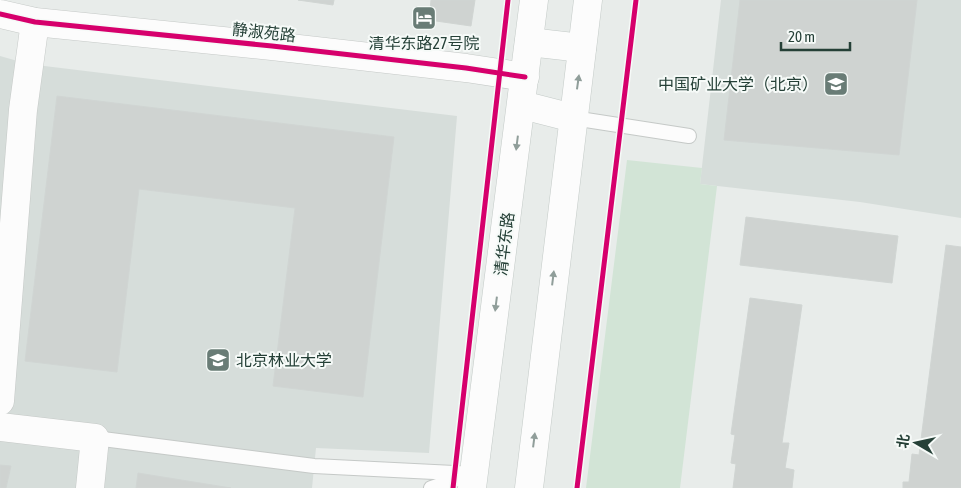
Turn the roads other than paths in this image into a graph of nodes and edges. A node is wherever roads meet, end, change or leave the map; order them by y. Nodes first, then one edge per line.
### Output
1 (534, 0) edge
2 (588, 0) edge
3 (0, 14) edge
4 (35, 22) junction
5 (529, 42) junction
6 (582, 48) junction
7 (525, 77) junction
8 (522, 105) junction
9 (573, 118) junction
10 (689, 136) dead end
11 (0, 401) edge
12 (0, 427) edge
13 (95, 438) junction
14 (473, 481) edge
15 (90, 488) edge
16 (431, 488) edge
17 (528, 488) edge

1 - 5 main road, 清华东路
2 - 6 main road
3 - 4 main road, 静淑苑路
4 - 7 main road, 静淑苑路
4 - 11 main road
5 - 6 main road
5 - 7 main road, 清华东路
9 -> 6 main road
7 - 8 main road, 清华东路
8 - 9 main road
8 -> 14 main road, 清华东路
9 - 10 lane
17 -> 9 main road
12 - 13 main road
13 - 14 lane
13 - 15 main road
14 - 16 lane

